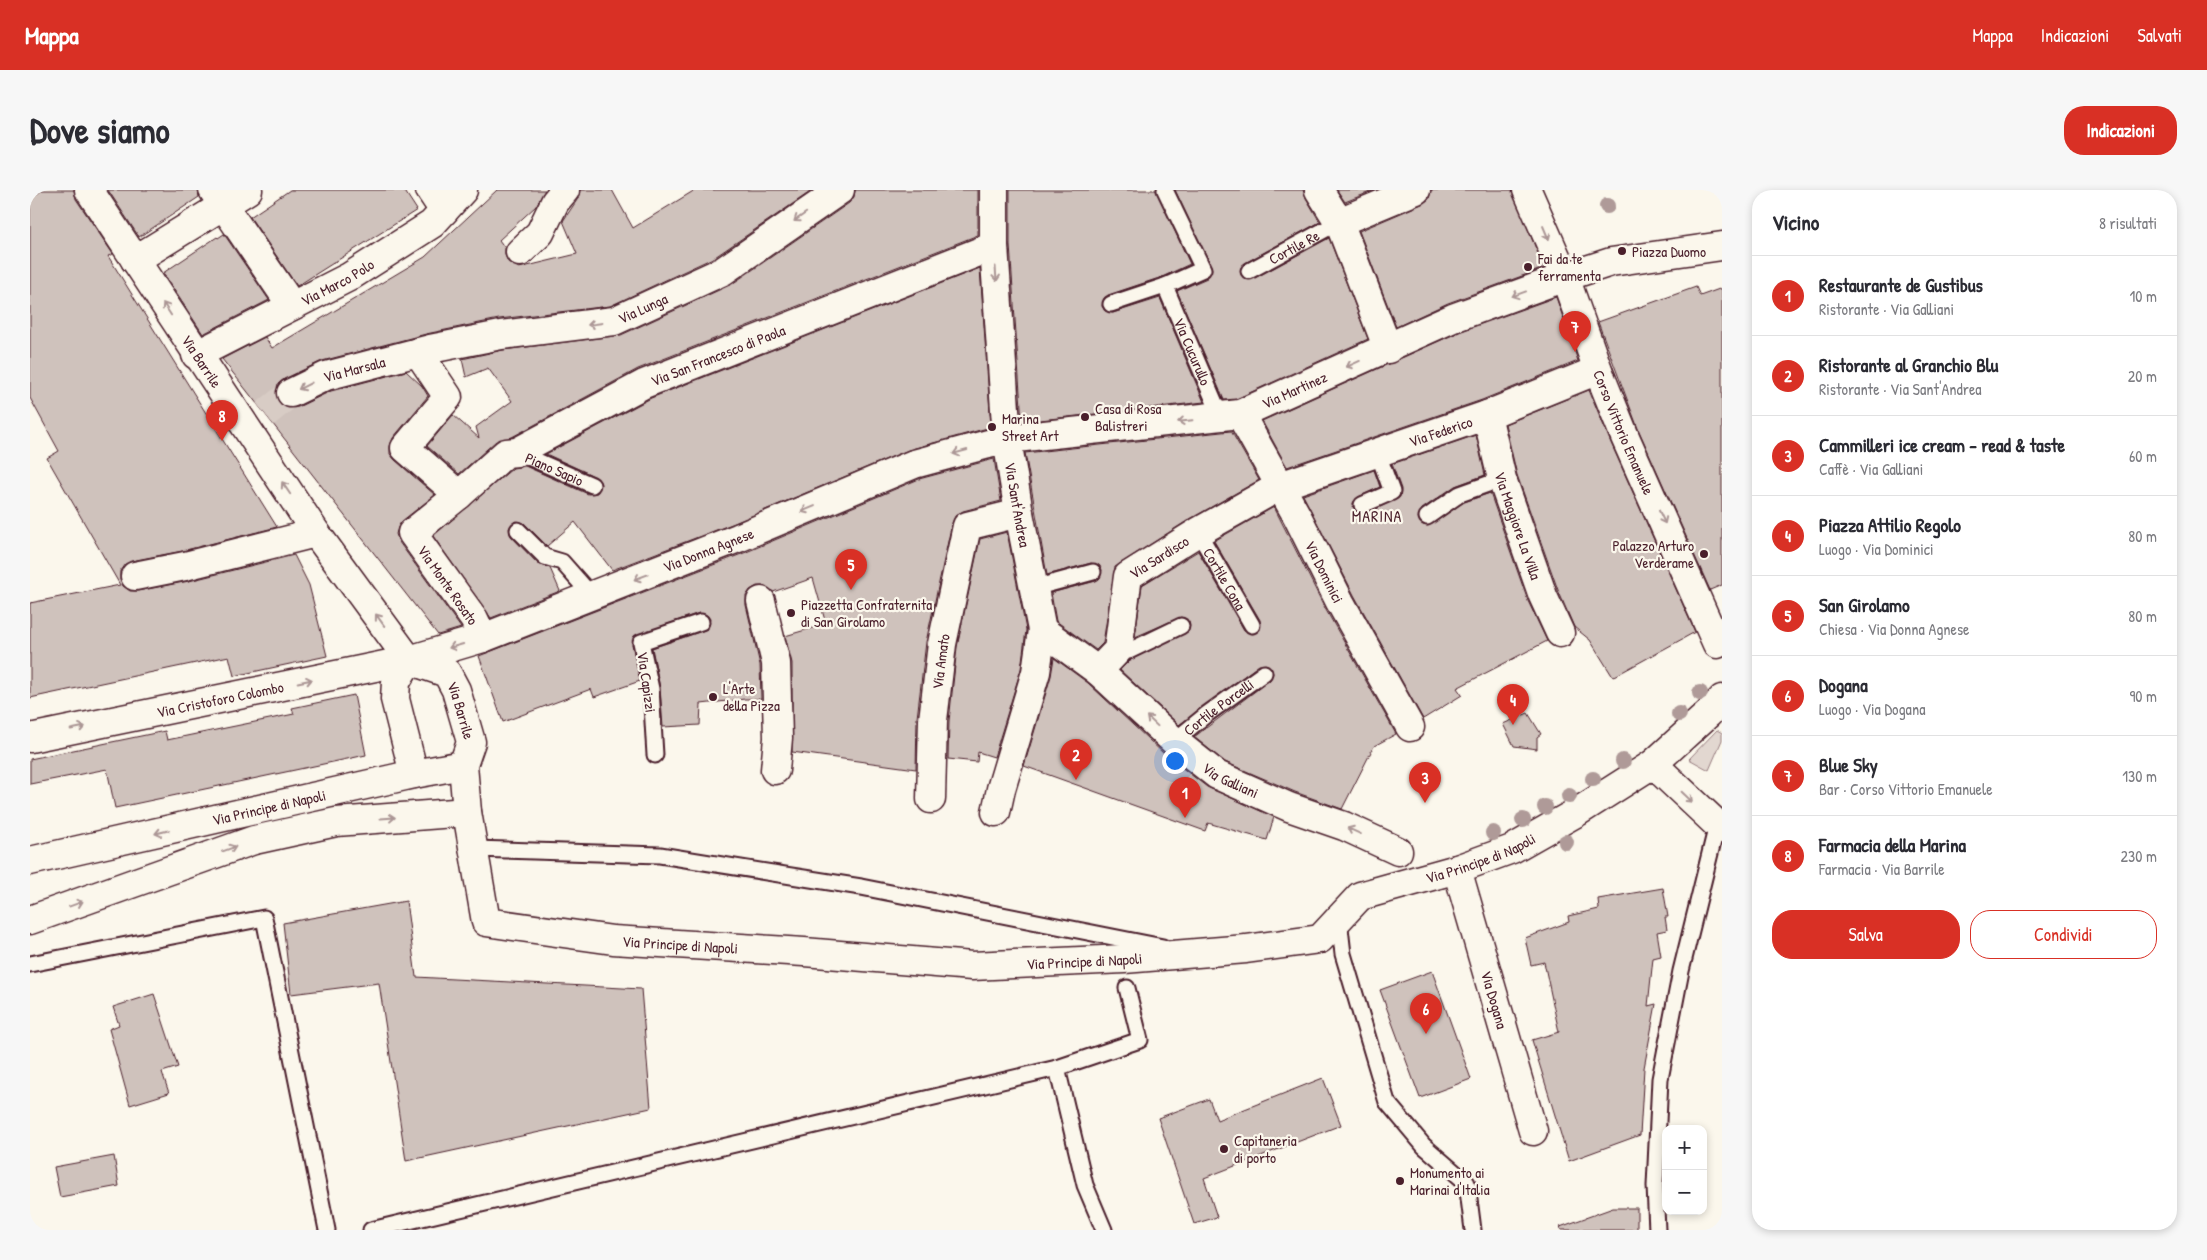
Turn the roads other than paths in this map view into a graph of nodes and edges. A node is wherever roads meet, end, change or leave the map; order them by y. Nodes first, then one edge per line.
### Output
1 (89, 190) edge
2 (248, 190) edge
3 (463, 190) edge
4 (564, 190) edge
5 (840, 190) edge
6 (994, 190) edge
7 (1165, 190) edge
8 (1320, 190) edge
9 (1416, 190) edge
10 (1527, 190) edge
11 (218, 198) edge
12 (437, 200) edge
13 (1338, 222) junction
14 (994, 246) junction
15 (1722, 246) edge
16 (520, 252) dead end
17 (135, 260) junction
18 (1249, 271) dead end
19 (1565, 277) junction
20 (1165, 286) junction
21 (1111, 304) dead end
22 (292, 306) junction
23 (1388, 349) junction
24 (418, 352) junction
25 (196, 355) junction
26 (1598, 370) junction
27 (292, 393) tunnel mouth
28 (1487, 415) junction
29 (1231, 416) junction
30 (1007, 439) junction
31 (517, 452) junction
32 (1378, 454) junction
33 (1502, 480) junction
34 (592, 485) dead end
35 (1280, 486) junction
36 (459, 495) junction
37 (1362, 505) dead end
38 (1019, 513) junction
39 (1427, 517) dead end
40 (518, 530) dead end
41 (1198, 532) junction
42 (316, 533) junction
43 (1093, 572) dead end
44 (135, 576) dead end
45 (1034, 588) junction
46 (592, 596) junction
47 (761, 601) dead end
48 (701, 622) dead end
49 (1252, 625) dead end
50 (1180, 626) dead end
51 (1042, 630) junction
52 (1560, 634) dead end
53 (483, 638) junction
54 (1717, 644) dead end
55 (1118, 650) junction
56 (409, 660) junction
57 (1098, 671) junction
58 (1264, 673) dead end
59 (1722, 698) edge
60 (1410, 727) dead end
61 (30, 738) edge
62 (1174, 741) junction
63 (655, 755) dead end
64 (1652, 764) junction
65 (463, 765) junction
66 (775, 770) dead end
67 (414, 774) junction
68 (931, 799) dead end
69 (467, 812) junction
70 (996, 812) dead end
71 (1720, 827) edge
72 (474, 849) junction
73 (1398, 850) dead end
74 (30, 862) edge
75 (1457, 869) junction
76 (1339, 919) junction
77 (30, 920) edge
78 (1195, 954) junction
79 (30, 964) edge
80 (1127, 988) dead end
81 (1057, 1068) junction
82 (1532, 1131) dead end
83 (327, 1230) edge
84 (371, 1230) edge
85 (1104, 1230) edge
86 (1474, 1230) edge
87 (1657, 1230) edge

1 - 17 street, Via Barrile
2 - 11 street
3 - 12 street, Via Marco Polo
4 - 16 street
5 -> 24 street, Via Lunga
6 - 14 street, Via Sant'Andrea
7 - 20 lane
8 - 13 street
9 - 13 street
10 -> 19 street, Corso Vittorio Emanuele
11 - 17 street
11 - 22 street
12 - 22 street, Via Marco Polo
13 - 18 lane, Cortile Re
13 - 23 street
14 -> 30 street, Via Sant'Andrea
14 - 31 street, Via San Francesco di Paola
15 - 19 street
25 -> 17 street, Via Barrile
19 -> 23 street, Via Martinez
19 - 26 street, Corso Vittorio Emanuele
20 - 21 lane
20 - 29 lane, Via Cucurullo
22 - 25 street, Via Marco Polo
23 -> 29 street, Via Martinez
24 -> 27 street, Via Marsala
24 - 36 street
42 -> 25 street, Via Barrile
26 - 28 street, Via Federico
26 -> 54 street, Corso Vittorio Emanuele
28 - 32 street, Via Federico
28 - 33 street, Via Maggiore La Villa
29 -> 30 street, Via Martinez
29 - 35 street, Via Dominici
30 - 38 street, Via Sant'Andrea
30 -> 46 street, Via Donna Agnese
31 - 34 lane, Piano Sapio
31 - 36 street, Via San Francesco di Paola
32 - 35 street, Via Federico
32 - 37 lane
33 - 39 lane
33 - 52 street, Via Maggiore La Villa
35 - 41 street, Via Sardisco
35 - 60 street, Via Dominici
36 - 53 street, Via Monte Rosato
38 - 45 street, Via Sant'Andrea
38 - 68 street, Via Amato
40 - 46 lane
41 - 49 lane, Cortile Cona
41 - 55 street, Via Sardisco
42 - 44 street
56 -> 42 street, Via Barrile
43 - 45 lane
45 - 51 street, Via Sant'Andrea
46 - 53 street, Via Donna Agnese
47 - 66 street
48 - 63 lane, Via Capizzi
50 - 55 lane
51 - 57 street, Via Galliani
51 - 70 street, Via Sant'Andrea
53 -> 56 street, Via Donna Agnese
55 - 57 street
61 -> 56 street, Via Cristoforo Colombo
56 - 65 street, Via Barrile
56 - 67 street
62 -> 57 street, Via Galliani
58 - 62 lane, Cortile Porcelli
59 - 64 street, Via Principe di Napoli
73 -> 62 street, Via Galliani
64 -> 71 street
64 - 75 street, Via Principe di Napoli
65 - 67 street, Via Principe di Napoli
65 - 69 street, Via Principe di Napoli
67 -> 74 street, Via Principe di Napoli
69 - 72 street, Via Principe di Napoli
77 -> 69 street, Via Principe di Napoli
71 - 87 lane
72 - 78 lane
72 - 78 street, Via Principe di Napoli
75 - 76 street, Via Principe di Napoli
75 - 82 street, Via Dogana
76 - 78 street, Via Principe di Napoli
76 - 86 lane
79 - 83 lane
80 - 81 lane
81 - 84 lane
81 - 85 lane

